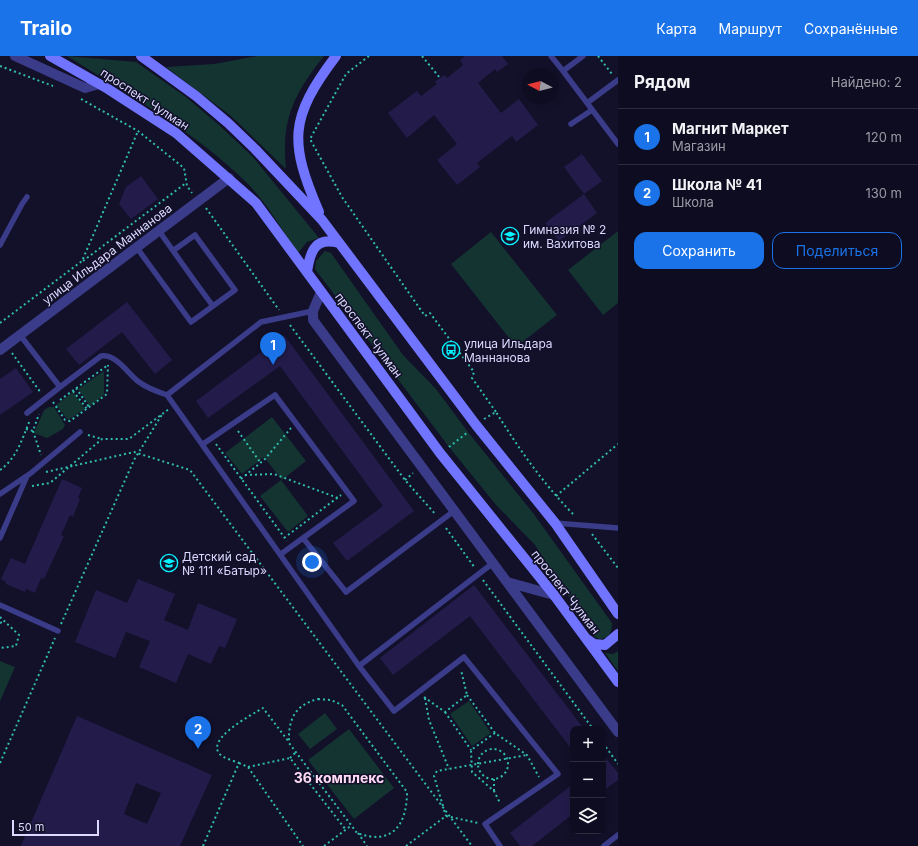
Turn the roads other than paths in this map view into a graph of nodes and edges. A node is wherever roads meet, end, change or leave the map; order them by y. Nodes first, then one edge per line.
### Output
1 (15, 56) edge
2 (50, 56) edge
3 (141, 56) edge
4 (336, 56) edge
5 (551, 56) edge
6 (583, 56) edge
7 (563, 71) junction
8 (618, 81) edge
9 (99, 84) junction
10 (587, 103) junction
11 (592, 110) junction
12 (571, 124) dead end
13 (617, 140) edge
14 (229, 178) junction
15 (27, 198) dead end
16 (322, 220) junction
17 (159, 231) junction
18 (340, 243) junction
19 (0, 245) edge
20 (136, 248) junction
21 (174, 250) junction
22 (307, 272) junction
23 (321, 292) junction
24 (213, 306) junction
25 (312, 311) junction
26 (20, 335) junction
27 (0, 350) edge
28 (60, 387) junction
29 (168, 395) junction
30 (27, 413) dead end
31 (80, 432) road end
32 (203, 444) junction
33 (27, 476) junction
34 (0, 494) edge
35 (454, 511) junction
36 (555, 523) junction
37 (2, 526) edge
38 (618, 528) edge
39 (0, 538) edge
40 (303, 538) junction
41 (281, 554) junction
42 (492, 563) junction
43 (507, 582) junction
44 (554, 596) junction
45 (0, 605) edge
46 (618, 614) edge
47 (58, 631) road end
48 (618, 634) edge
49 (585, 638) junction
50 (359, 666) junction
51 (618, 682) edge
52 (618, 732) edge
53 (618, 835) edge
54 (500, 846) edge
55 (604, 846) edge

1 - 9 street
2 - 9 main road, проспект Чулман
3 - 16 main road
4 - 16 main road
5 - 7 lane
6 - 7 lane
7 - 10 lane
8 - 10 lane
9 - 14 main road, проспект Чулман
10 - 11 lane
11 - 12 lane
11 - 13 lane
14 - 17 street, улица Ильдара Маннанова
14 - 22 main road, проспект Чулман
15 - 19 lane
16 - 18 main road
17 - 20 street, улица Ильдара Маннанова
17 - 21 lane
18 - 22 main road
18 - 36 main road
20 - 24 lane
20 - 26 street, улица Ильдара Маннанова
21 - 24 lane
21 - 24 lane
22 - 23 main road, проспект Чулман
23 - 25 street
23 - 44 main road, проспект Чулман
25 - 29 lane
25 - 35 street
26 - 27 street, улица Ильдара Маннанова
26 - 28 lane
28 - 29 lane
28 - 30 lane
29 - 32 lane
31 - 33 lane
32 - 40 lane
32 - 41 lane
33 - 34 lane
33 - 37 lane
35 - 40 lane
35 - 42 street
36 - 38 lane
36 - 46 main road
37 - 39 lane
40 - 41 lane
41 - 50 lane
42 - 43 street
42 - 50 lane
43 - 44 street
43 - 52 street
44 - 49 main road, проспект Чулман
45 - 47 lane
48 - 49 main road
49 - 51 main road, проспект Чулман
50 - 54 lane
53 - 55 lane

